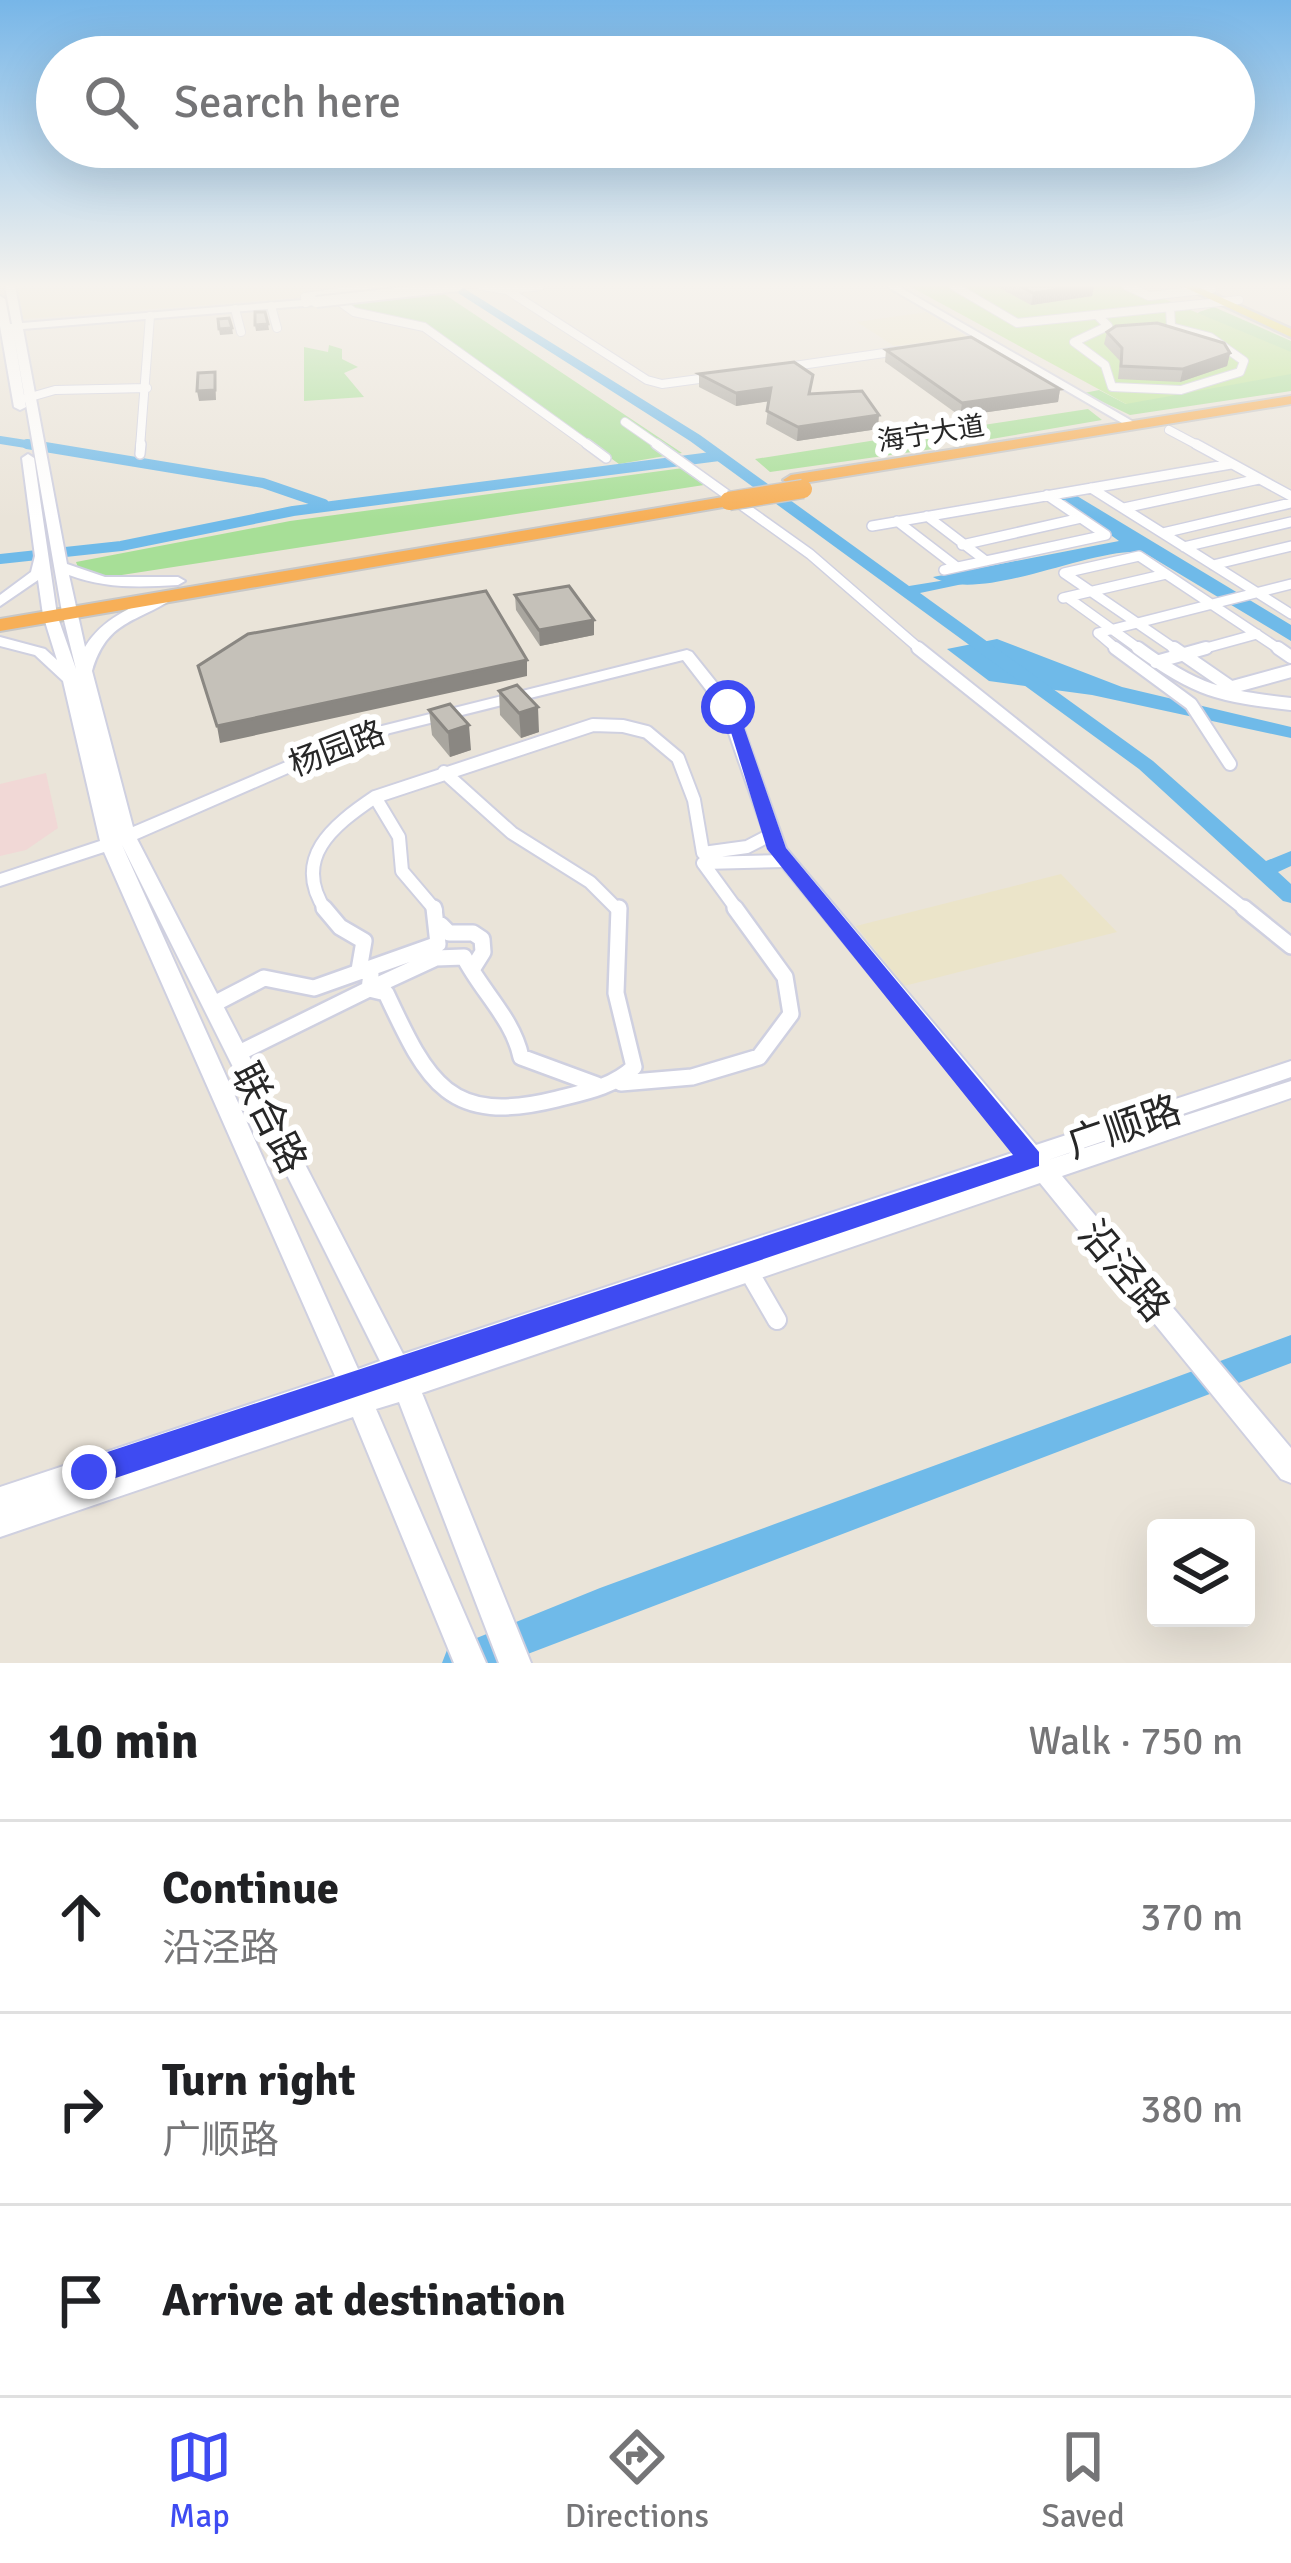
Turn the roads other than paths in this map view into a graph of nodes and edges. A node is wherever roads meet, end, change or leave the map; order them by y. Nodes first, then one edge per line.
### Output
1 (14, 364) edge
2 (23, 364) edge
3 (148, 364) edge
4 (475, 364) edge
5 (621, 364) edge
6 (810, 364) edge
7 (1025, 364) edge
8 (1104, 364) edge
9 (1243, 364) edge
10 (766, 370) edge
11 (723, 376) edge
12 (147, 388) junction
13 (25, 399) junction
14 (1291, 400) edge
15 (1291, 410) edge
16 (625, 422) dead end
17 (1133, 425) junction
18 (1168, 430) junction
19 (33, 454) junction
20 (140, 454) dead end
21 (606, 458) dead end
22 (1232, 464) junction
23 (1259, 479) junction
24 (797, 484) junction
25 (1091, 488) junction
26 (1047, 496) junction
27 (1291, 500) edge
28 (1123, 508) junction
29 (926, 516) junction
30 (1081, 518) junction
31 (897, 521) junction
32 (1291, 522) edge
33 (872, 526) dead end
34 (1163, 533) junction
35 (964, 544) junction
36 (1291, 546) edge
37 (1184, 547) junction
38 (50, 558) junction
39 (986, 561) junction
40 (1213, 565) junction
41 (957, 567) junction
42 (944, 570) dead end
43 (1166, 574) junction
44 (1291, 584) edge
45 (178, 587) junction
46 (1091, 591) junction
47 (1253, 594) junction
48 (1212, 604) junction
49 (0, 606) edge
50 (59, 607) junction
51 (1291, 614) edge
52 (1137, 623) junction
53 (0, 625) edge
54 (1111, 630) junction
55 (1257, 634) junction
56 (0, 641) edge
57 (1183, 654) junction
58 (687, 655) joint
59 (1291, 657) edge
60 (1156, 662) junction
61 (1291, 671) edge
62 (78, 677) junction
63 (1232, 688) junction
64 (1218, 692) junction
65 (1291, 704) edge
66 (1231, 764) dead end
67 (444, 772) junction
68 (375, 797) junction
69 (772, 834) junction
70 (118, 840) junction
71 (786, 861) junction
72 (0, 880) edge
73 (441, 925) junction
74 (1291, 946) edge
75 (473, 968) junction
76 (359, 970) junction
77 (369, 989) junction
78 (212, 1005) junction
79 (237, 1054) junction
80 (1291, 1069) edge
81 (620, 1083) junction
82 (597, 1085) junction
83 (1291, 1089) edge
84 (1035, 1165) junction
85 (747, 1269) junction
86 (777, 1320) dead end
87 (402, 1377) junction
88 (356, 1392) junction
89 (1291, 1469) edge
90 (0, 1501) edge
91 (0, 1523) edge
92 (470, 1663) edge
93 (515, 1663) edge

1 - 13 main road
2 - 13 main road
3 - 12 street
4 - 21 street
5 - 11 street
6 - 10 street
7 - 17 main road
8 - 9 street
12 - 13 street
12 - 20 street
13 - 19 main road
14 - 17 highway, 海宁大道
15 - 18 highway, 海宁大道
16 - 74 street
17 - 24 highway, 海宁大道
18 - 22 street
18 - 24 highway, 海宁大道
19 - 38 main road
19 - 38 main road
22 - 23 street
22 - 25 street
23 - 27 street
23 - 28 street
24 - 45 highway, bridge
25 - 26 street
25 - 28 street
26 - 29 street
26 - 30 street
27 - 34 street
28 - 34 street
29 - 31 street
29 - 35 street
30 - 35 street
30 - 39 street
31 - 33 street
31 - 41 street
32 - 37 street
34 - 37 street
35 - 39 street
36 - 40 street
37 - 40 street
38 - 45 main road
38 - 49 main road
38 - 50 main road
39 - 41 street
40 - 47 street
41 - 42 street
43 - 46 street
43 - 46 street
43 - 48 street
44 - 47 street
45 - 50 highway
45 - 62 main road
46 - 52 street
46 - 54 street
47 - 48 street
47 - 51 street
48 - 52 street
48 - 55 street
49 - 50 highway
50 - 53 highway
50 - 62 main road
52 - 54 street
52 - 57 street
54 - 60 street
54 - 66 street
55 - 57 street
55 - 59 street
56 - 62 main road
57 - 60 street
57 - 63 street
58 - 69 main road, 沿泾路
58 - 70 main road, 杨园路
60 - 64 street
61 - 63 street
62 - 70 main road
63 - 64 street
64 - 65 street
67 - 68 street
67 - 69 street
67 - 81 street
68 - 73 street
68 - 76 street
69 - 71 main road, 沿泾路
70 - 72 main road, 杨园路
70 - 78 main road, 联合路
70 - 88 main road
71 - 81 street
71 - 84 main road, 沿泾路
73 - 75 street
73 - 76 street
75 - 77 street
75 - 82 street
76 - 77 street
76 - 78 street
77 - 79 street
77 - 82 street
78 - 79 main road, 联合路
79 - 87 main road, 联合路
80 - 84 main road, 广顺路
81 - 82 street
83 - 84 main road, 广顺路
84 - 85 main road, 广顺路
84 - 87 main road, 广顺路
84 - 89 main road, 沿泾路
85 - 86 street
85 - 87 main road, 广顺路
87 - 88 main road, 广顺路
87 - 93 main road, 联合路
88 - 90 main road, 广顺路
88 - 91 main road, 广顺路
88 - 92 main road

